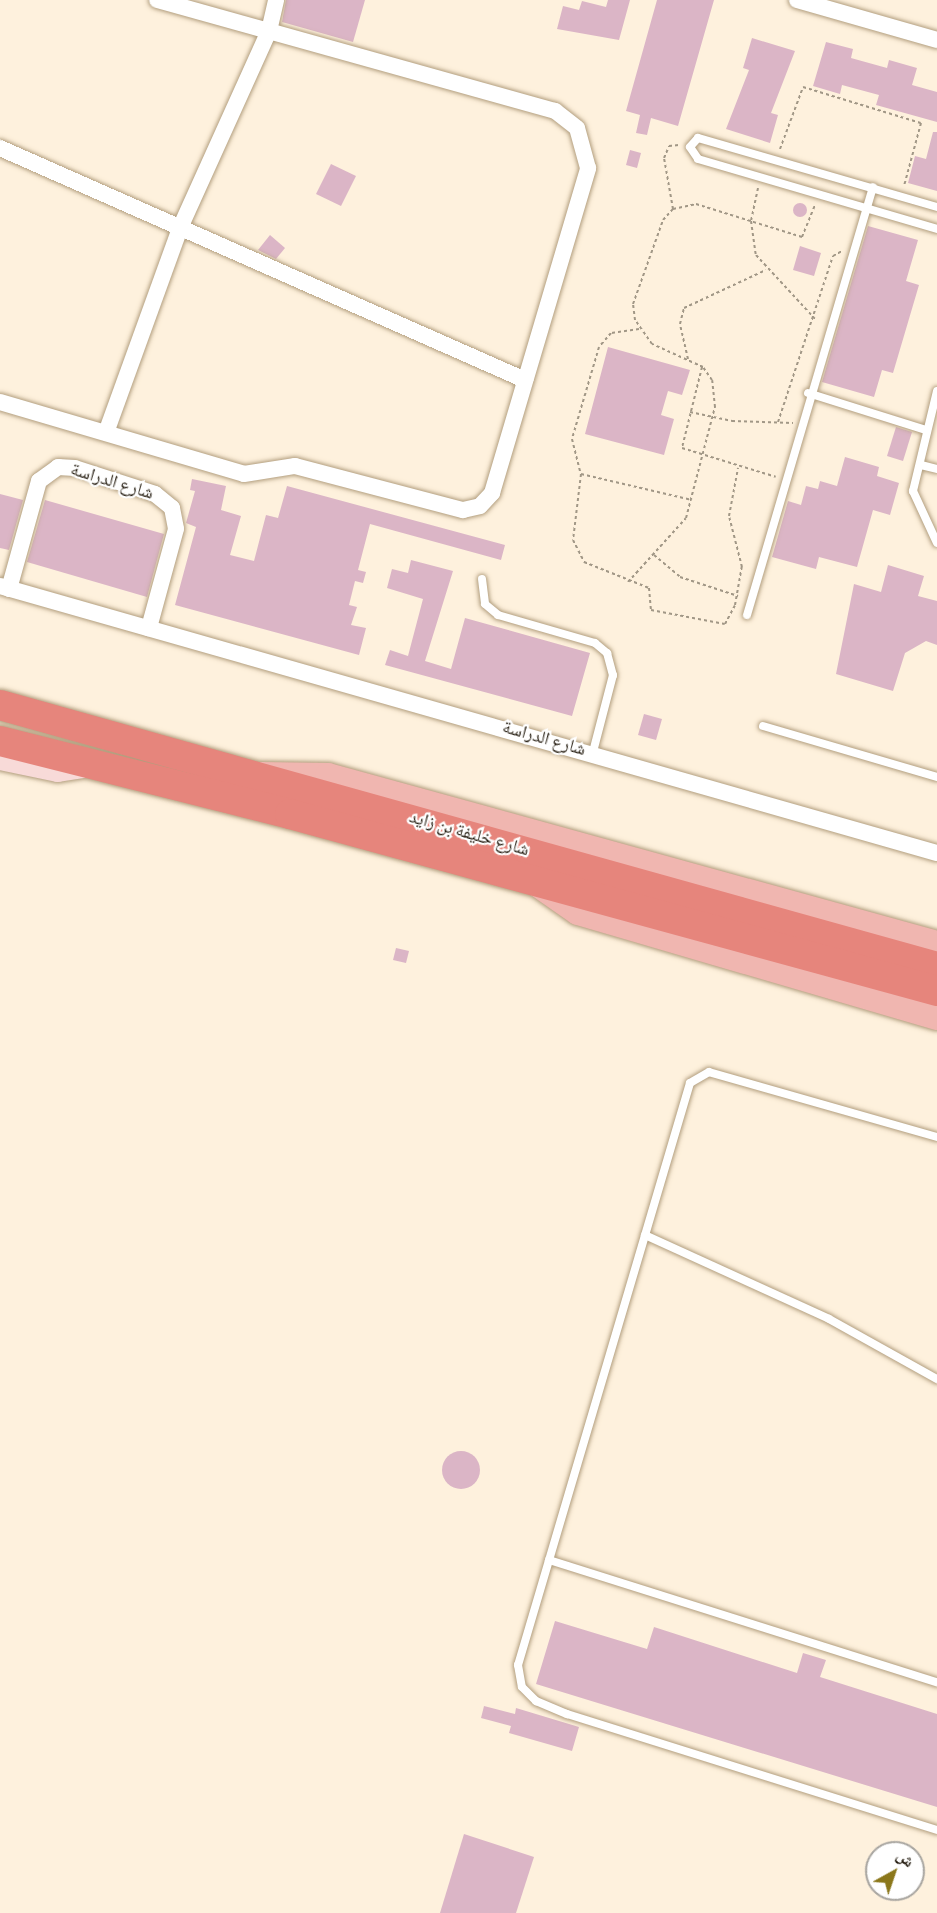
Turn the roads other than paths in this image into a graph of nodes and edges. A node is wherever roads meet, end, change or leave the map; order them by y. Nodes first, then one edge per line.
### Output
1 (157, 0) edge
2 (276, 0) edge
3 (796, 0) edge
4 (269, 31) junction
5 (937, 40) edge
6 (0, 148) edge
7 (873, 187) junction
8 (867, 206) junction
9 (937, 207) edge
10 (180, 228) junction
11 (937, 229) edge
12 (525, 380) junction
13 (937, 391) edge
14 (808, 393) junction
15 (0, 402) edge
16 (107, 430) junction
17 (926, 430) junction
18 (921, 465) junction
19 (937, 470) edge
20 (937, 543) edge
21 (482, 579) dead end
22 (5, 588) edge
23 (747, 615) dead end
24 (149, 628) junction
25 (0, 705) edge
26 (763, 726) dead end
27 (0, 741) edge
28 (593, 752) junction
29 (0, 759) edge
30 (94, 765) junction
31 (262, 775) junction
32 (937, 777) edge
33 (937, 853) edge
34 (533, 880) junction
35 (937, 944) edge
36 (937, 967) edge
37 (937, 992) edge
38 (937, 1017) edge
39 (937, 1137) edge
40 (645, 1235) junction
41 (937, 1379) edge
42 (549, 1560) junction
43 (937, 1682) edge
44 (937, 1830) edge

1 - 4 street
2 - 4 street
3 - 5 street
4 - 10 street
4 - 12 street
6 - 10 street
7 - 8 lane
7 - 8 lane
7 - 9 lane
8 - 11 lane
8 - 14 lane
10 - 12 street
10 - 16 street
12 - 16 street
13 - 17 lane
14 - 17 lane
14 - 23 lane
15 - 16 street
17 - 18 lane
18 - 19 lane
18 - 20 lane
21 - 28 lane
22 - 24 street, شارع الدراسة
22 - 24 street, شارع الدراسة
24 - 28 street, شارع الدراسة
25 - 31 highway, شارع خليفة بن زايد
26 - 32 lane
27 - 30 highway, شارع خليفة بن زايد
28 - 33 street, شارع الدراسة
29 - 30 street
30 - 34 highway, شارع خليفة بن زايد
31 - 35 main road
31 - 36 highway, شارع خليفة بن زايد
34 - 37 highway, شارع خليفة بن زايد
34 - 38 main road
39 - 40 lane
40 - 41 lane
40 - 42 lane
42 - 43 lane
42 - 44 lane

